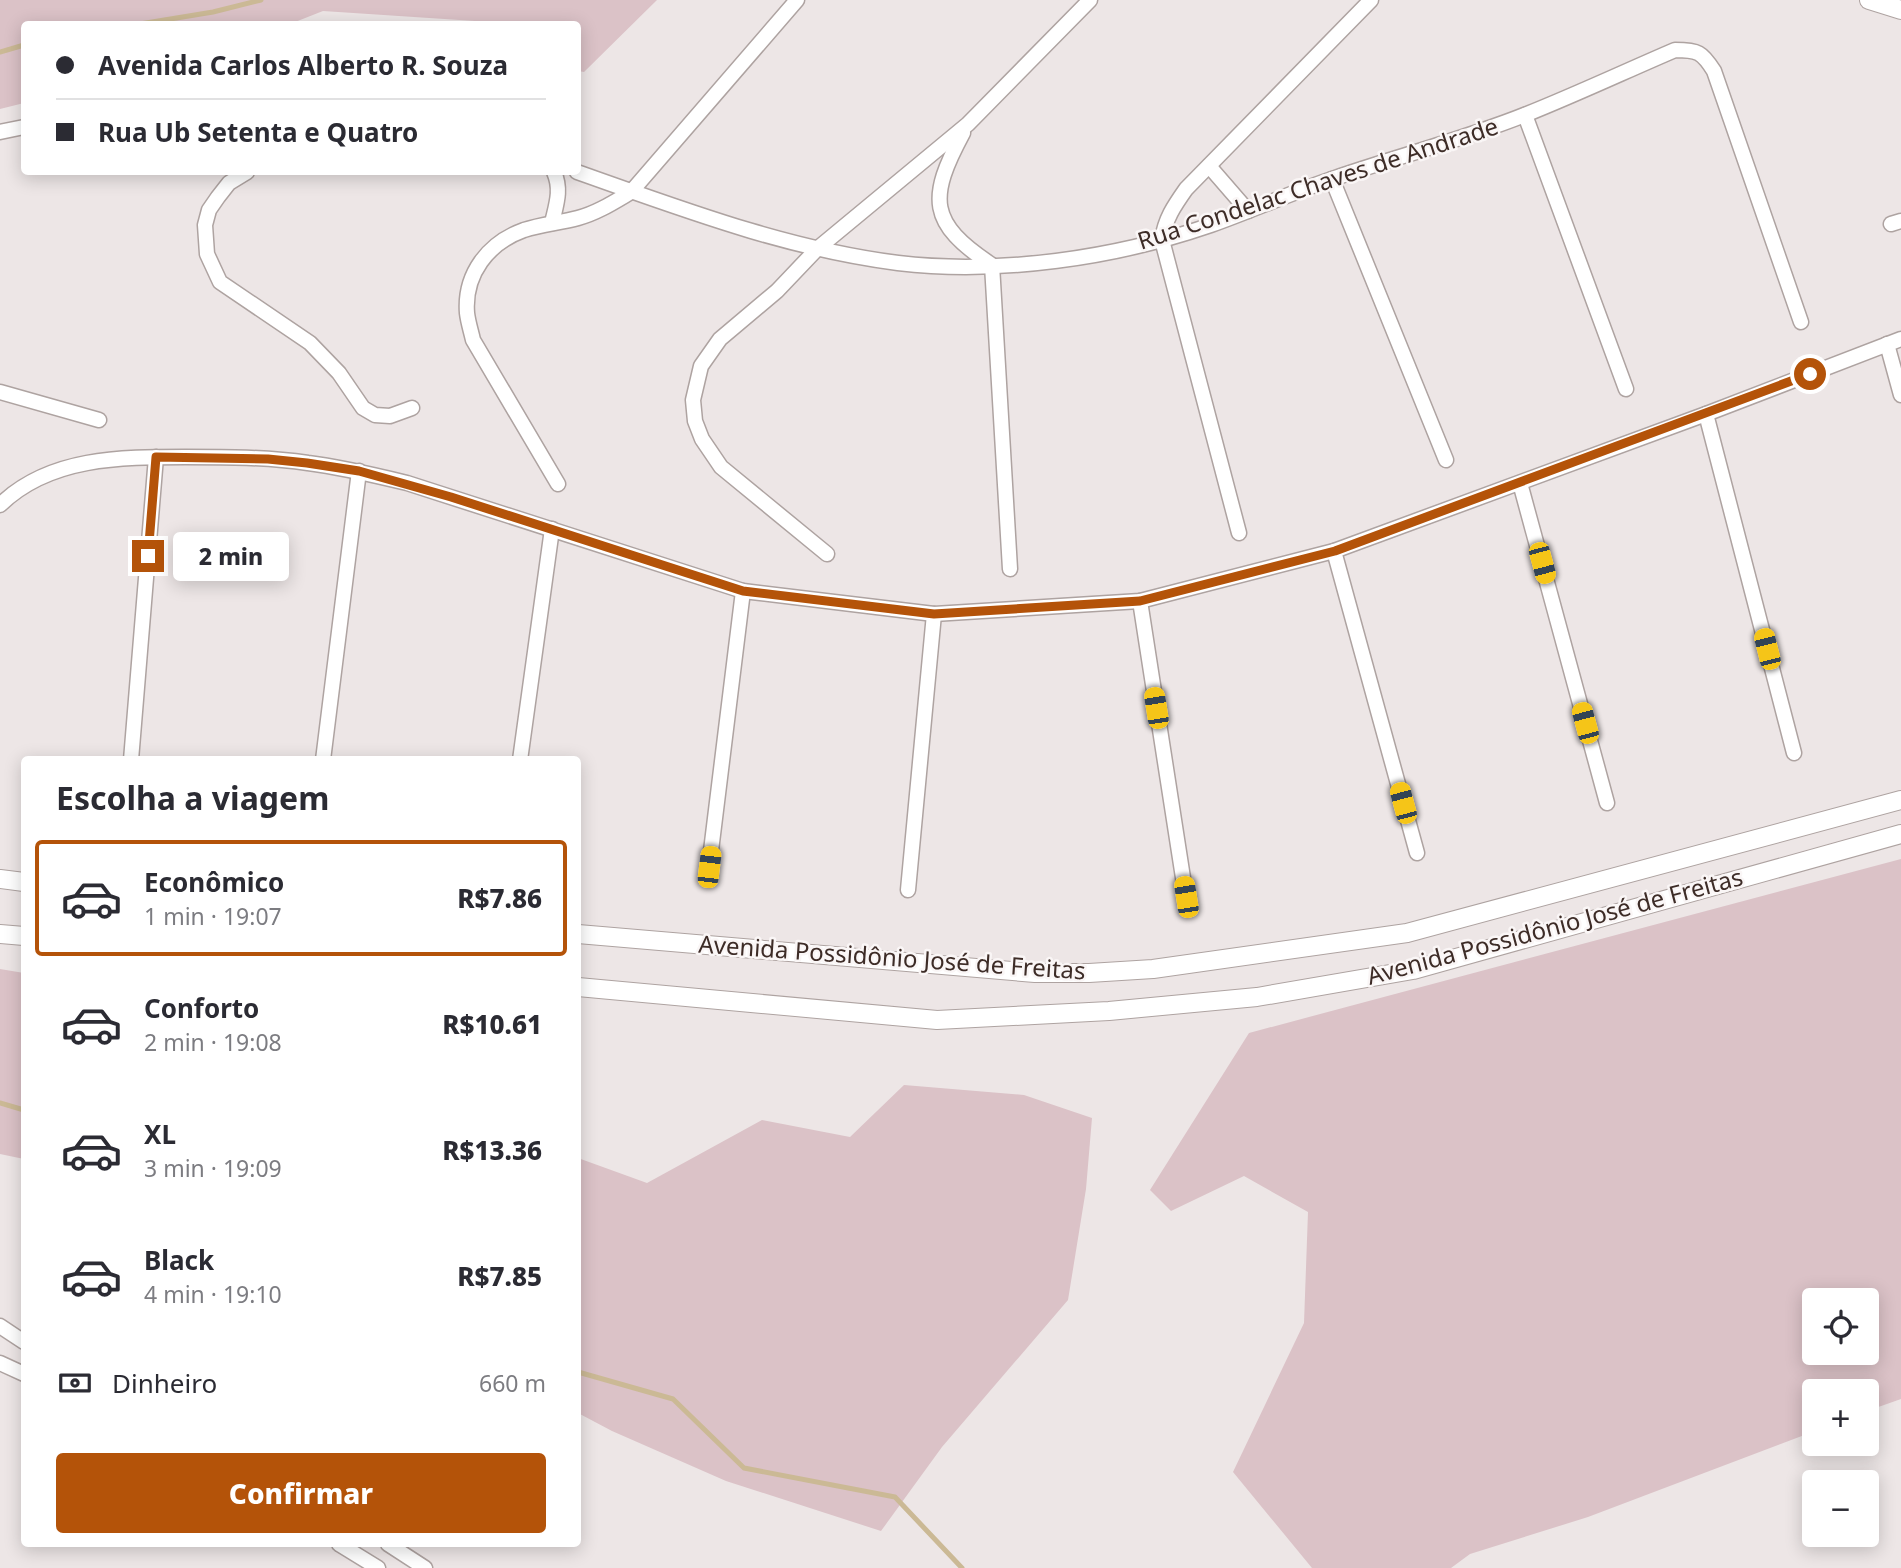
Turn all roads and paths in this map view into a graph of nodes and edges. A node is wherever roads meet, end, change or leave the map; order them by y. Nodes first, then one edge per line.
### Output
1 (797, 0) edge
2 (1090, 0) edge
3 (1371, 0) edge
4 (1869, 0) edge
5 (1901, 10) edge
6 (1525, 115) junction
7 (968, 124) junction
8 (21, 128) edge
9 (0, 132) edge
10 (1209, 166) junction
11 (581, 173) edge
12 (242, 175) edge
13 (555, 175) edge
14 (1332, 179) junction
15 (631, 192) junction
16 (1248, 211) junction
17 (552, 223) junction
18 (1162, 240) junction
19 (817, 249) junction
20 (992, 265) junction
21 (1801, 322) dead end
22 (1894, 342) edge
23 (1626, 389) dead end
24 (0, 392) edge
25 (1901, 395) edge
26 (412, 408) dead end
27 (1706, 414) junction
28 (99, 420) dead end
29 (156, 457) junction
30 (1446, 460) dead end
31 (359, 471) junction
32 (1520, 483) junction
33 (558, 484) dead end
34 (0, 505) edge
35 (552, 528) junction
36 (1239, 533) dead end
37 (1335, 551) junction
38 (827, 554) dead end
39 (1010, 569) dead end
40 (743, 591) junction
41 (1140, 601) junction
42 (934, 614) junction
43 (1794, 753) dead end
44 (131, 756) edge
45 (323, 756) edge
46 (521, 756) edge
47 (1901, 800) edge
48 (1607, 803) dead end
49 (1901, 834) edge
50 (1417, 853) dead end
51 (709, 867) dead end
52 (0, 879) edge
53 (21, 882) edge
54 (908, 890) dead end
55 (1186, 897) dead end
56 (581, 933) edge
57 (0, 934) edge
58 (21, 936) edge
59 (581, 987) edge
60 (0, 1326) edge
61 (21, 1340) edge
62 (0, 1363) edge
63 (21, 1373) edge
64 (344, 1547) edge
65 (393, 1547) edge
66 (378, 1568) edge
67 (425, 1568) edge

1 - 15 street
2 - 7 street
3 - 10 street
4 - 5 street
6 - 14 street, Rua Condelac Chaves de Andrade
6 - 21 street, Rua Condelac Chaves de Andrade
6 - 23 street
7 - 19 street
7 - 20 street
8 - 9 street
10 - 16 street
10 - 18 street
11 - 15 street, Rua Condelac Chaves de Andrade
12 - 26 street
13 - 17 street
14 - 16 street, Rua Condelac Chaves de Andrade
14 - 30 street
15 - 17 street
15 - 19 street, Rua Condelac Chaves de Andrade
16 - 18 street, Rua Condelac Chaves de Andrade
17 - 33 street
18 - 20 street, Rua Condelac Chaves de Andrade
18 - 36 street
19 - 20 street, Rua Condelac Chaves de Andrade
19 - 38 street
20 - 39 street
22 - 25 street
22 - 27 street
24 - 28 street
27 - 32 street
27 - 43 street
29 - 31 street
29 - 34 street
29 - 44 street
31 - 35 street
31 - 45 street
32 - 37 street
32 - 48 street
35 - 40 street
35 - 46 street
37 - 41 street
37 - 50 street
40 - 42 street
40 - 51 street
41 - 42 street
41 - 55 street
42 - 54 street
47 - 56 street, Avenida Possidônio José de Freitas
49 - 59 street, Avenida Possidônio José de Freitas
52 - 53 street
57 - 58 street
60 - 61 street
62 - 63 street
64 - 66 street
65 - 67 street

